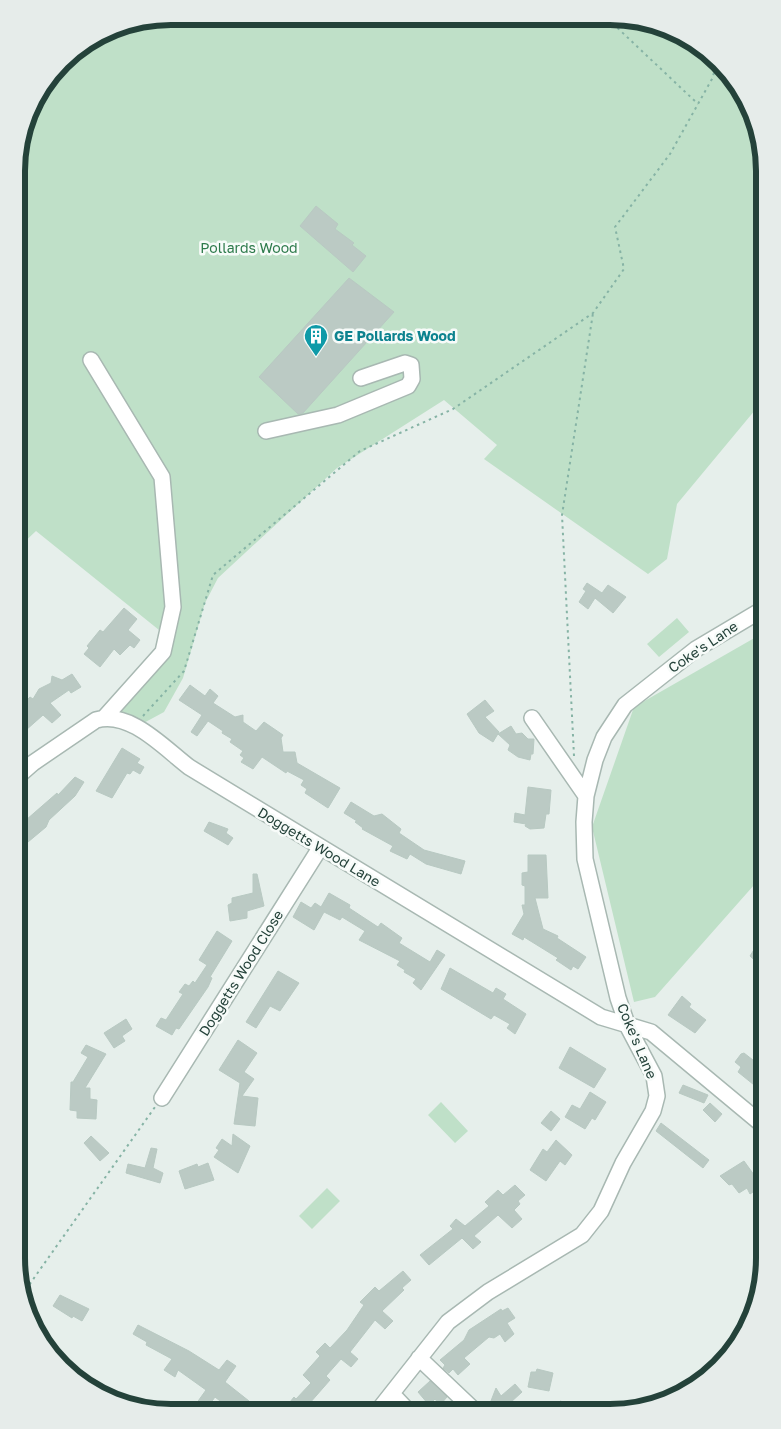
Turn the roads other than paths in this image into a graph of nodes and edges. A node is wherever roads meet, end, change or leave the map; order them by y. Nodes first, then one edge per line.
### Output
1 (91, 360) dead end
2 (361, 378) dead end
3 (266, 431) dead end
4 (756, 613) edge
5 (104, 718) junction
6 (532, 718) dead end
7 (25, 770) edge
8 (586, 796) junction
9 (320, 848) junction
10 (628, 1027) junction
11 (162, 1098) road end
12 (756, 1119) edge
13 (419, 1358) junction
14 (393, 1395) junction
15 (385, 1404) edge
16 (401, 1404) edge
17 (468, 1404) edge

1 - 5 street
2 - 3 street
4 - 8 street, Coke's Lane
5 - 7 street
5 - 9 street, Doggetts Wood Lane
6 - 8 street
8 - 10 street, Coke's Lane
9 - 10 street, Doggetts Wood Lane
9 - 11 street, Doggetts Wood Close
10 - 12 street, Doggetts Wood Lane
10 - 13 street, Coke's Lane
13 - 14 street, Coke's Lane
13 - 17 street
14 - 15 street, Coke's Lane
14 - 16 street

